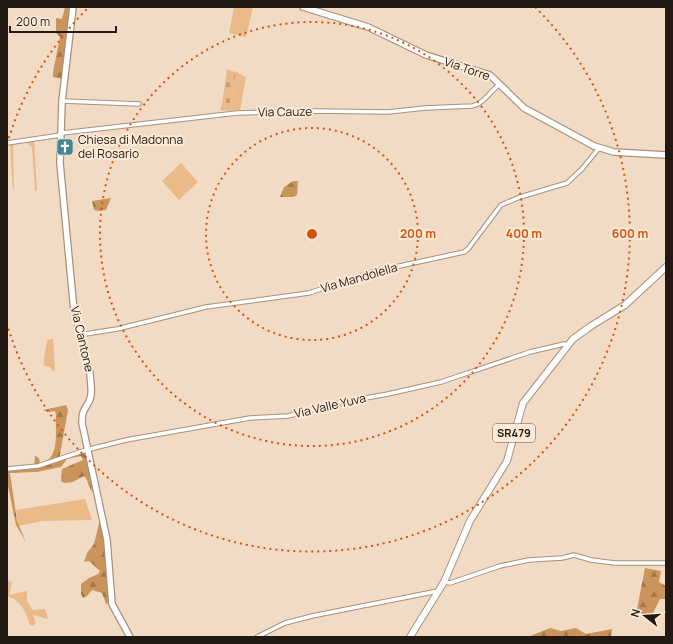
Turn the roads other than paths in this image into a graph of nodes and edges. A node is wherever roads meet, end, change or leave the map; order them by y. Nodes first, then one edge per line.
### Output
1 (73, 7) edge
2 (303, 7) edge
3 (500, 84) junction
4 (62, 101) junction
5 (139, 104) dead end
6 (62, 134) junction
7 (7, 143) edge
8 (599, 148) junction
9 (666, 155) edge
10 (666, 267) edge
11 (79, 334) junction
12 (569, 344) junction
13 (86, 450) junction
14 (7, 469) edge
15 (666, 563) edge
16 (444, 582) junction
17 (438, 591) junction
18 (130, 637) edge
19 (257, 637) edge
20 (410, 637) edge

1 - 4 main road, Via Cantone
2 - 3 main road, Via Torre
3 - 6 street, Via Cauze
3 - 8 main road, Via Torre
4 - 5 street
4 - 6 main road, Via Cantone
6 - 7 street, Via Cauze
6 - 11 main road, Via Cantone
8 - 9 main road, Via Torre
8 - 11 street, Via Mandolella
10 - 12 main road, SR479
11 - 13 main road, Via Cantone
12 - 13 street, Via Valle Yuva
12 - 16 main road, SR479
13 - 14 street, Via Valle Yuva
13 - 18 main road, Via Cantone
15 - 16 street
16 - 17 main road, SR479
17 - 19 street
17 - 20 main road, SR479

